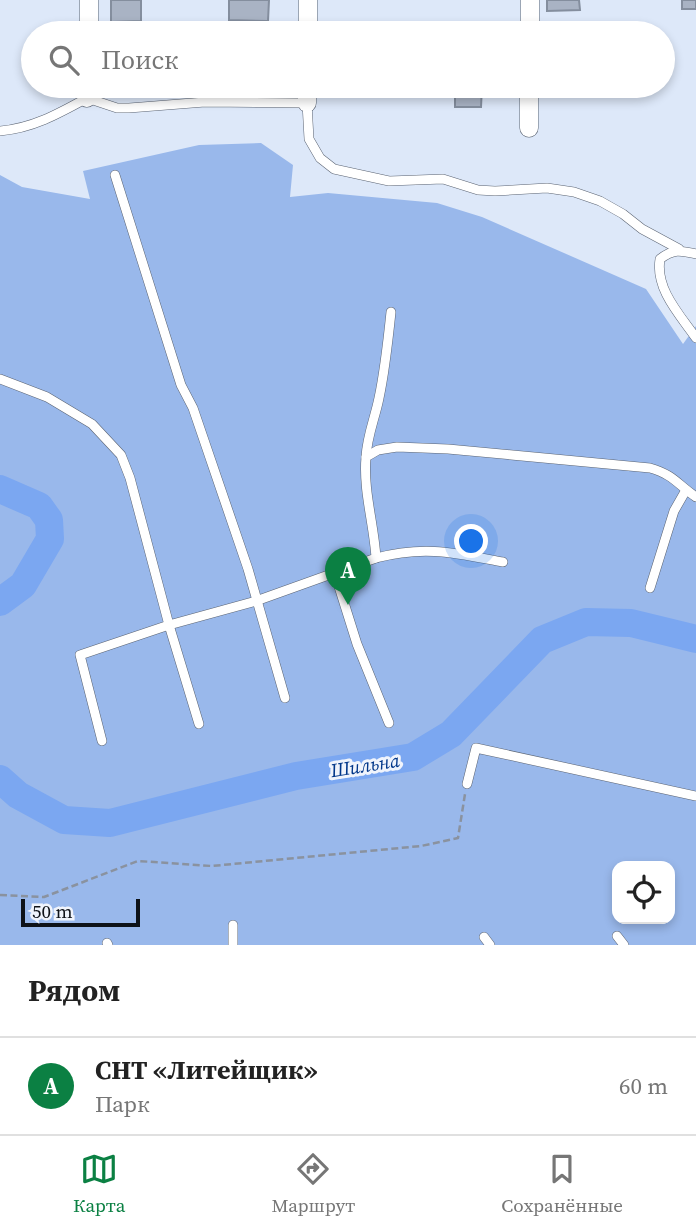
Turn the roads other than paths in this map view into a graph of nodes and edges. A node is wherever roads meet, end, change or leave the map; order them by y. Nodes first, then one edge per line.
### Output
1 (89, 0) edge
2 (308, 0) edge
3 (530, 0) edge
4 (89, 21) edge
5 (308, 21) edge
6 (530, 21) edge
7 (78, 98) edge
8 (98, 98) edge
9 (263, 98) edge
10 (307, 98) edge
11 (529, 98) edge
12 (529, 128) dead end
13 (0, 131) edge
14 (115, 175) dead end
15 (679, 249) junction
16 (696, 254) edge
17 (391, 312) dead end
18 (696, 338) edge
19 (0, 379) edge
20 (366, 457) junction
21 (686, 490) junction
22 (696, 497) edge
23 (376, 558) junction
24 (503, 562) dead end
25 (335, 574) junction
26 (650, 588) dead end
27 (256, 601) junction
28 (169, 625) junction
29 (285, 698) dead end
30 (389, 723) dead end
31 (199, 724) dead end
32 (102, 741) dead end
33 (467, 784) road end
34 (696, 796) edge
35 (233, 925) dead end
36 (617, 936) dead end
37 (233, 945) edge
38 (624, 945) edge

1 - 4 street
2 - 5 street
3 - 6 street
7 - 13 lane
8 - 9 lane
10 - 15 lane
11 - 12 street
14 - 27 lane
15 - 16 lane
15 - 18 lane
17 - 20 lane
19 - 28 lane
20 - 21 lane
20 - 23 lane
21 - 22 lane
21 - 26 lane
23 - 24 lane
23 - 25 lane
25 - 27 lane
25 - 30 lane
27 - 28 lane
27 - 29 lane
28 - 31 lane
28 - 32 lane
33 - 34 lane
35 - 37 lane
36 - 38 lane

